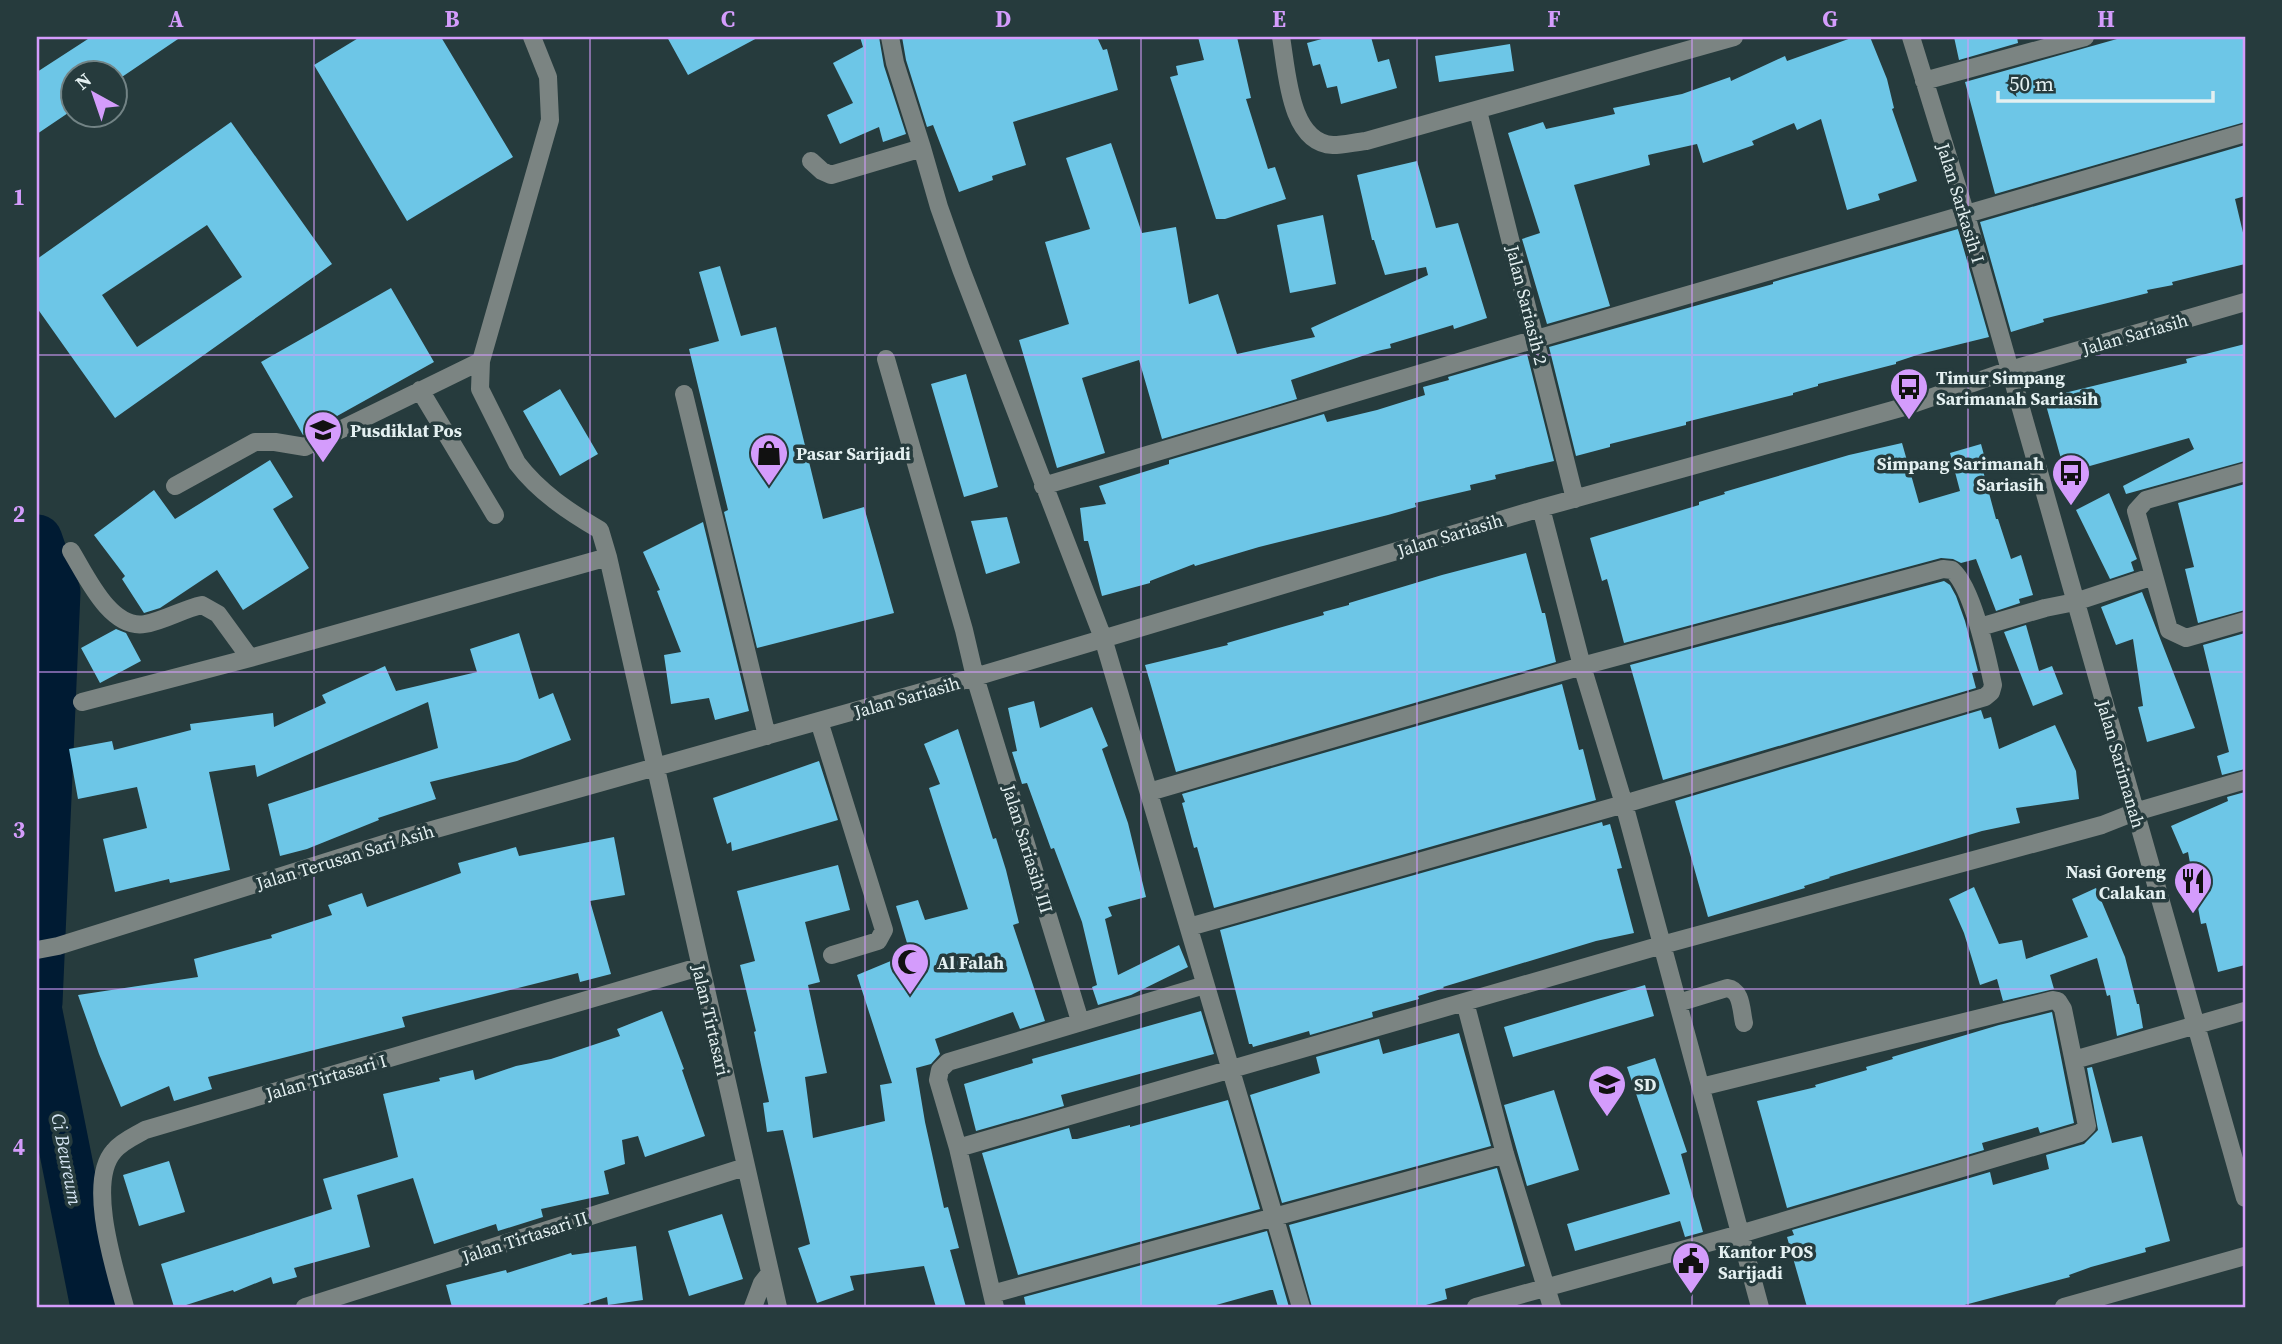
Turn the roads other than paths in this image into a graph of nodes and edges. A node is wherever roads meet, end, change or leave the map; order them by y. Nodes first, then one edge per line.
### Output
1 (531, 37) edge
2 (890, 37) edge
3 (1280, 37) edge
4 (1734, 37) edge
5 (1910, 37) edge
6 (2085, 37) edge
7 (1696, 42) edge
8 (1924, 81) junction
9 (1478, 111) junction
10 (2245, 133) edge
11 (922, 148) junction
12 (811, 161) dead end
13 (1966, 215) junction
14 (2245, 302) edge
15 (1536, 339) junction
16 (886, 359) dead end
17 (481, 361) junction
18 (2010, 370) junction
19 (420, 390) junction
20 (684, 394) dead end
21 (2245, 472) edge
22 (176, 486) dead end
23 (1043, 486) junction
24 (1574, 499) junction
25 (1541, 508) junction
26 (495, 515) dead end
27 (71, 551) dead end
28 (608, 557) junction
29 (2154, 576) junction
30 (2075, 602) junction
31 (2245, 621) edge
32 (1980, 627) junction
33 (1103, 638) junction
34 (250, 658) junction
35 (1582, 666) junction
36 (975, 677) junction
37 (82, 702) dead end
38 (819, 721) junction
39 (767, 736) junction
40 (654, 766) junction
41 (2245, 780) edge
42 (1149, 792) junction
43 (1624, 804) junction
44 (2135, 812) junction
45 (1189, 927) junction
46 (1662, 944) junction
47 (37, 950) edge
48 (832, 955) dead end
49 (699, 967) junction
50 (1205, 985) junction
51 (1465, 1002) junction
52 (1678, 1003) junction
53 (2245, 1012) edge
54 (1080, 1021) junction
55 (1744, 1023) dead end
56 (2196, 1026) junction
57 (2074, 1060) junction
58 (1230, 1070) junction
59 (1701, 1087) junction
60 (958, 1148) junction
61 (1505, 1154) junction
62 (745, 1167) junction
63 (2245, 1198) edge
64 (1274, 1219) junction
65 (1740, 1234) junction
66 (2245, 1256) edge
67 (770, 1273) junction
68 (1546, 1287) junction
69 (993, 1301) edge
70 (125, 1307) edge
71 (305, 1307) edge
72 (753, 1307) edge
73 (778, 1307) edge
74 (1301, 1307) edge
75 (1476, 1307) edge
76 (1552, 1307) edge
77 (1760, 1307) edge
78 (2064, 1307) edge

1 - 17 street, Jalan Tirtasari
2 - 11 street
3 - 9 street
4 - 7 street
5 - 8 street, Jalan Sarkasih I
6 - 8 street
7 - 9 street
8 - 13 street, Jalan Sarkasih I
9 - 15 street, Jalan Sariasih 2
10 - 13 street
11 - 12 street
11 - 23 street
13 - 15 street
13 - 18 street, Jalan Sarkasih I
14 - 18 street, Jalan Sariasih
15 - 23 street
15 - 24 street, Jalan Sariasih 2
16 - 36 street, Jalan Sariasih III
17 - 19 street
17 - 28 street, Jalan Tirtasari
18 - 24 street, Jalan Sariasih
18 - 30 street, Jalan Sarimanah
19 - 22 street
19 - 26 street
20 - 39 street
21 - 29 street
23 - 33 street
24 - 25 street, Jalan Sariasih
25 - 33 street, Jalan Sariasih
25 - 35 street
27 - 34 street
28 - 34 street
28 - 40 street, Jalan Tirtasari
29 - 30 street
29 - 31 street
30 - 32 street
30 - 44 street, Jalan Sarimanah
32 - 35 street
32 - 43 street
33 - 36 street, Jalan Sariasih
33 - 42 street
34 - 37 street
35 - 42 street
35 - 43 street
36 - 38 street, Jalan Sariasih
36 - 54 street, Jalan Sariasih III
38 - 39 street, Jalan Sariasih
38 - 48 street
39 - 40 street, Jalan Sariasih
40 - 47 street, Jalan Terusan Sari Asih
40 - 49 street, Jalan Tirtasari
41 - 44 street
42 - 45 street
43 - 45 street
43 - 46 street
44 - 46 street
44 - 56 street, Jalan Sarimanah
45 - 50 street
46 - 51 street
46 - 52 street
49 - 62 street, Jalan Tirtasari
49 - 70 street, Jalan Tirtasari I
50 - 54 street
50 - 58 street
51 - 58 street
51 - 61 street
52 - 55 street
52 - 59 street
53 - 56 street
54 - 60 street
56 - 57 street
56 - 63 street, Jalan Sarimanah
57 - 59 street
57 - 65 street
58 - 60 street
58 - 64 street
59 - 65 street
60 - 69 street
61 - 64 street
61 - 68 street
62 - 67 street, Jalan Tirtasari
62 - 71 street, Jalan Tirtasari II
64 - 69 street
64 - 74 street
65 - 68 street
65 - 77 street
66 - 78 street
67 - 72 street
67 - 73 street, Jalan Tirtasari
68 - 75 street
68 - 76 street

